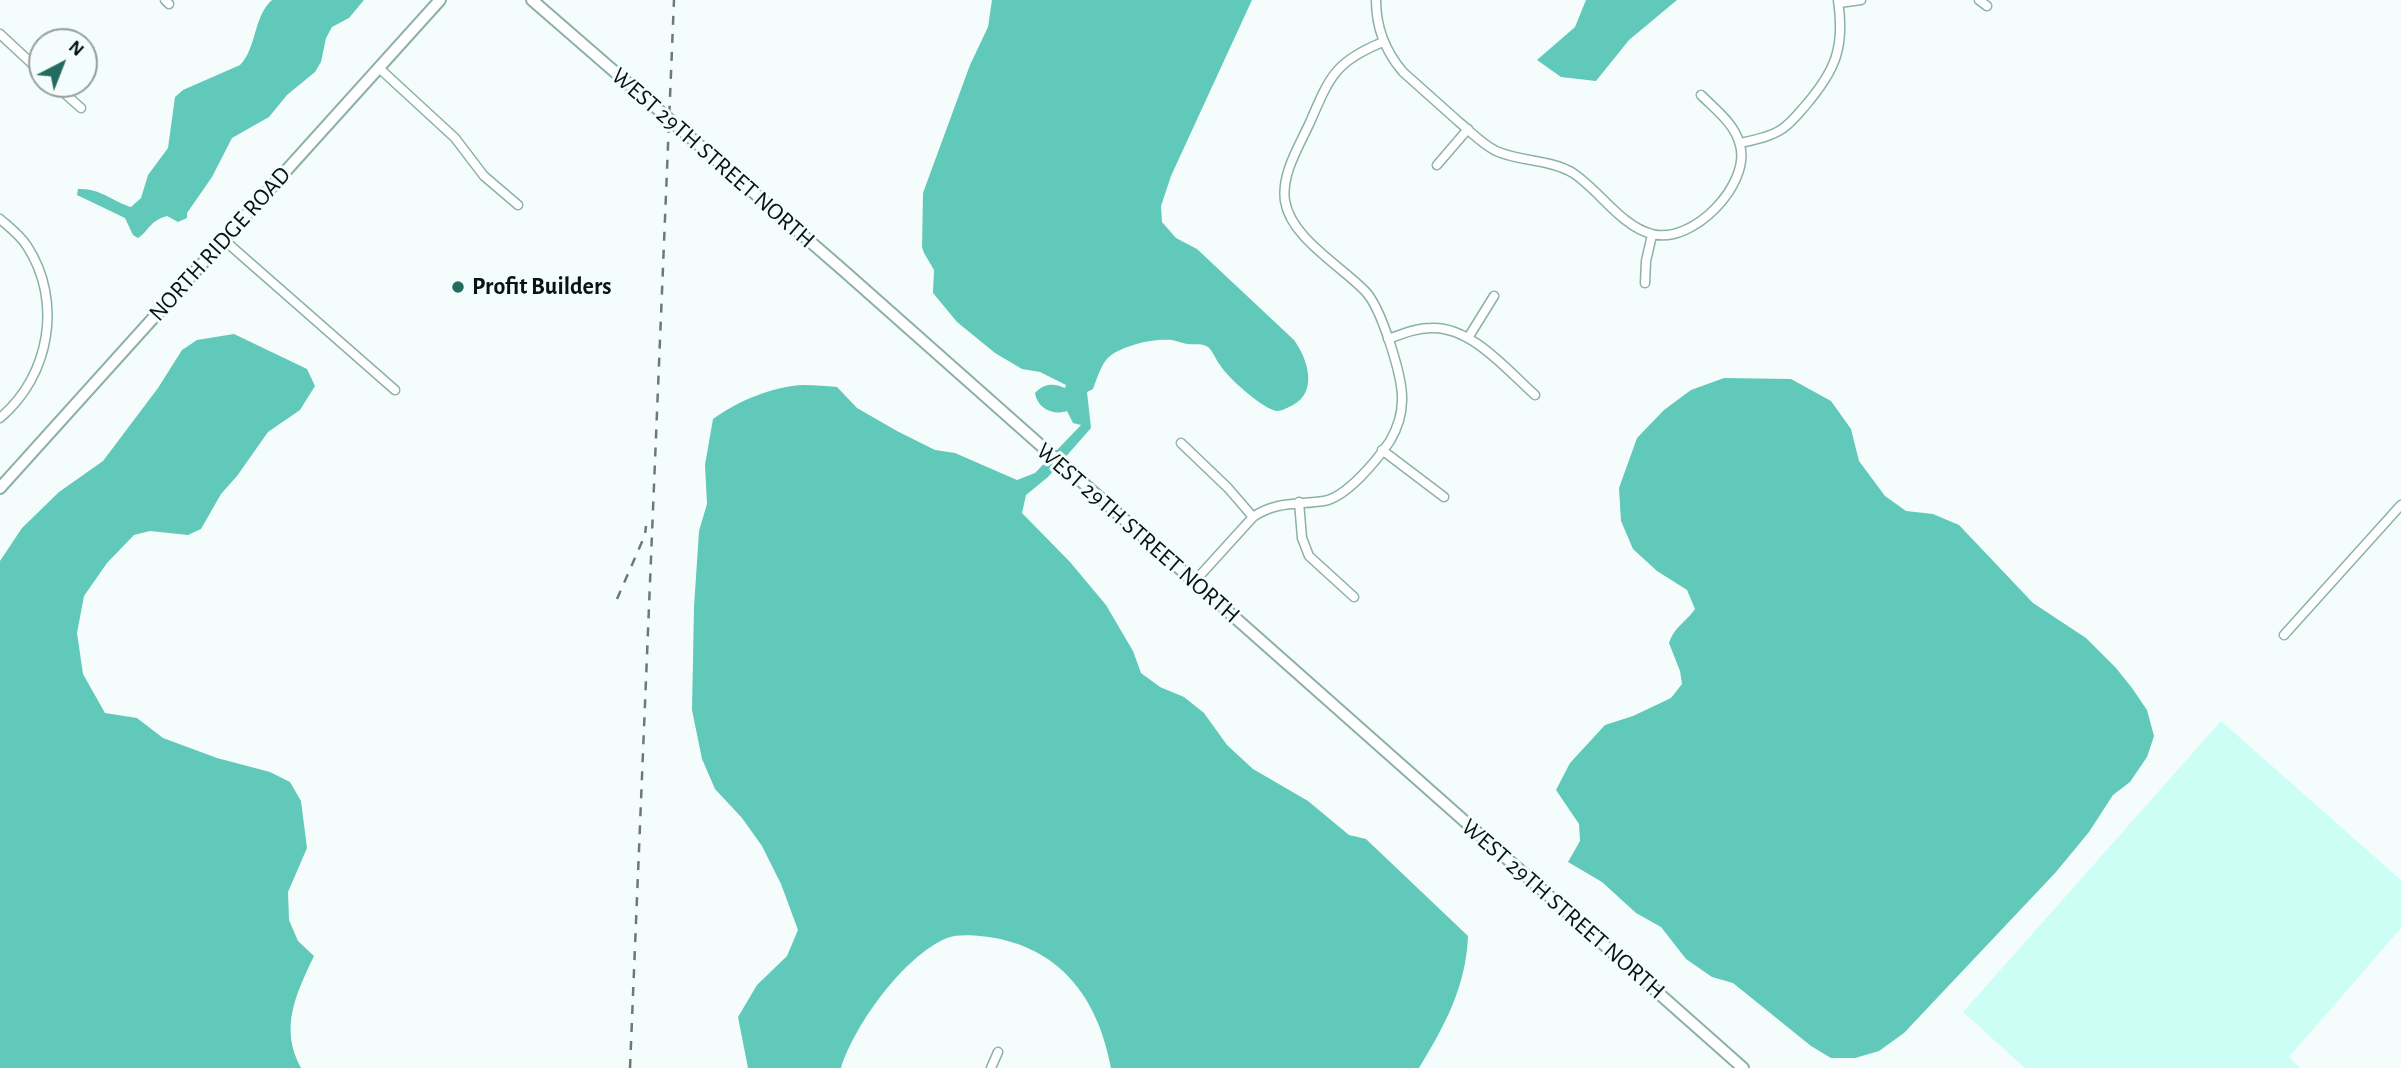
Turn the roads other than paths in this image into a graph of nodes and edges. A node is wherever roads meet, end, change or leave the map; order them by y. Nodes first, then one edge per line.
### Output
1 (440, 0) edge
2 (532, 0) edge
3 (1376, 0) edge
4 (1861, 0) edge
5 (1979, 0) edge
6 (1838, 1) edge
7 (1987, 6) dead end
8 (0, 34) edge
9 (1383, 41) junction
10 (28, 60) edge
11 (379, 68) junction
12 (1702, 95) dead end
13 (70, 98) edge
14 (81, 108) dead end
15 (1468, 129) junction
16 (1740, 144) junction
17 (1437, 165) dead end
18 (518, 205) dead end
19 (0, 219) edge
20 (1652, 234) junction
21 (224, 240) junction
22 (1645, 284) dead end
23 (1494, 296) dead end
24 (1468, 338) junction
25 (1388, 339) junction
26 (395, 390) dead end
27 (1535, 395) dead end
28 (0, 418) edge
29 (1181, 443) dead end
30 (1382, 450) junction
31 (0, 488) edge
32 (1444, 497) dead end
33 (1299, 502) junction
34 (2401, 505) edge
35 (1252, 517) junction
36 (1194, 582) junction
37 (1354, 597) dead end
38 (2284, 635) dead end
39 (998, 1052) dead end
40 (991, 1068) edge
41 (1743, 1068) edge

1 - 11 main road, NORTH RIDGE ROAD
2 - 36 main road, WEST 29TH STREET NORTH
3 - 9 street
4 - 6 street
5 - 7 street
6 - 16 street
8 - 10 street
9 - 15 street
9 - 25 street
11 - 18 street
11 - 21 main road, NORTH RIDGE ROAD
12 - 16 street
13 - 14 street
15 - 17 street
15 - 20 street
16 - 20 street
19 - 28 street
20 - 22 street
21 - 26 street
21 - 31 main road, NORTH RIDGE ROAD
23 - 24 street
24 - 25 street
24 - 27 street
25 - 30 street
29 - 35 street
30 - 32 street
30 - 33 street
33 - 35 street
33 - 37 street
34 - 38 street
35 - 36 street
36 - 41 main road, WEST 29TH STREET NORTH
39 - 40 street

